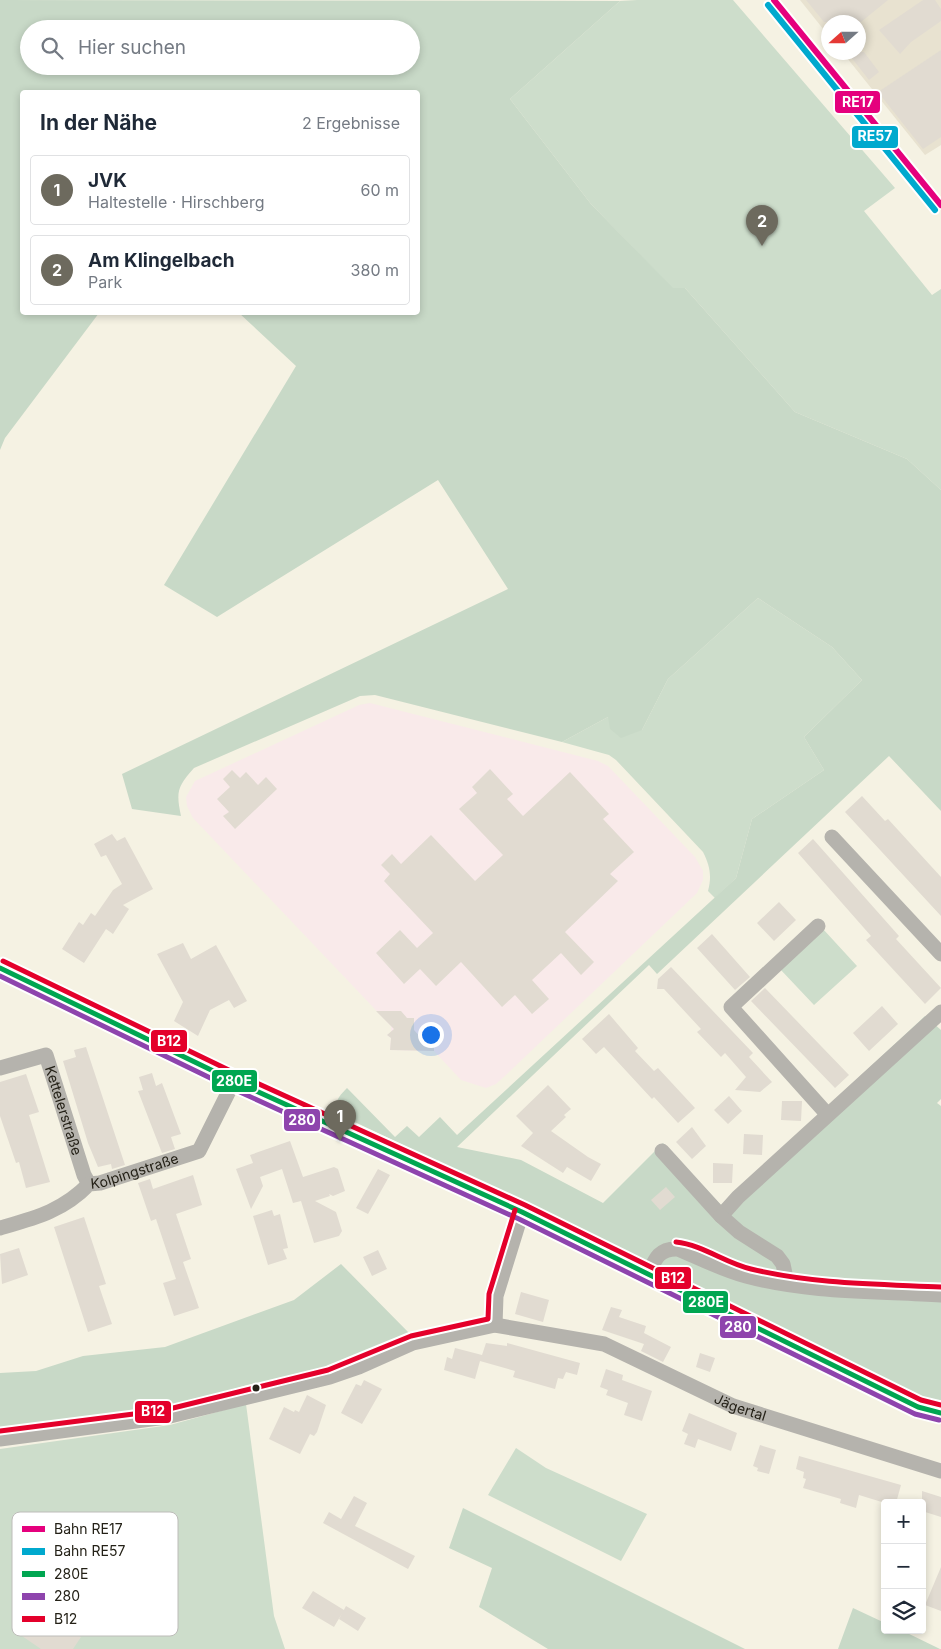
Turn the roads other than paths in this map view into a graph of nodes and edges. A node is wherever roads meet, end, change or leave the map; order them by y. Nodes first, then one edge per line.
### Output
1 (832, 838) dead end
2 (818, 926) dead end
3 (941, 954) edge
4 (0, 968) edge
5 (941, 1012) edge
6 (0, 1068) edge
7 (234, 1081) junction
8 (827, 1114) junction
9 (662, 1151) dead end
10 (89, 1184) junction
11 (522, 1212) junction
12 (721, 1216) junction
13 (0, 1228) edge
14 (648, 1275) junction
15 (787, 1283) junction
16 (941, 1295) edge
17 (495, 1325) junction
18 (941, 1413) edge
19 (0, 1439) edge
20 (941, 1471) edge

1 - 3 street
2 - 8 street
4 - 7 street
5 - 8 street
6 - 10 street, Kettelerstraße
7 - 10 street, Kolpingstraße
7 - 11 street
8 - 12 street
9 - 12 street
10 - 13 street, Kolpingstraße
11 - 14 street
11 - 17 street
12 - 15 street
14 - 15 street
14 - 18 street
15 - 16 street
17 - 19 street
17 - 20 street, Jägertal

